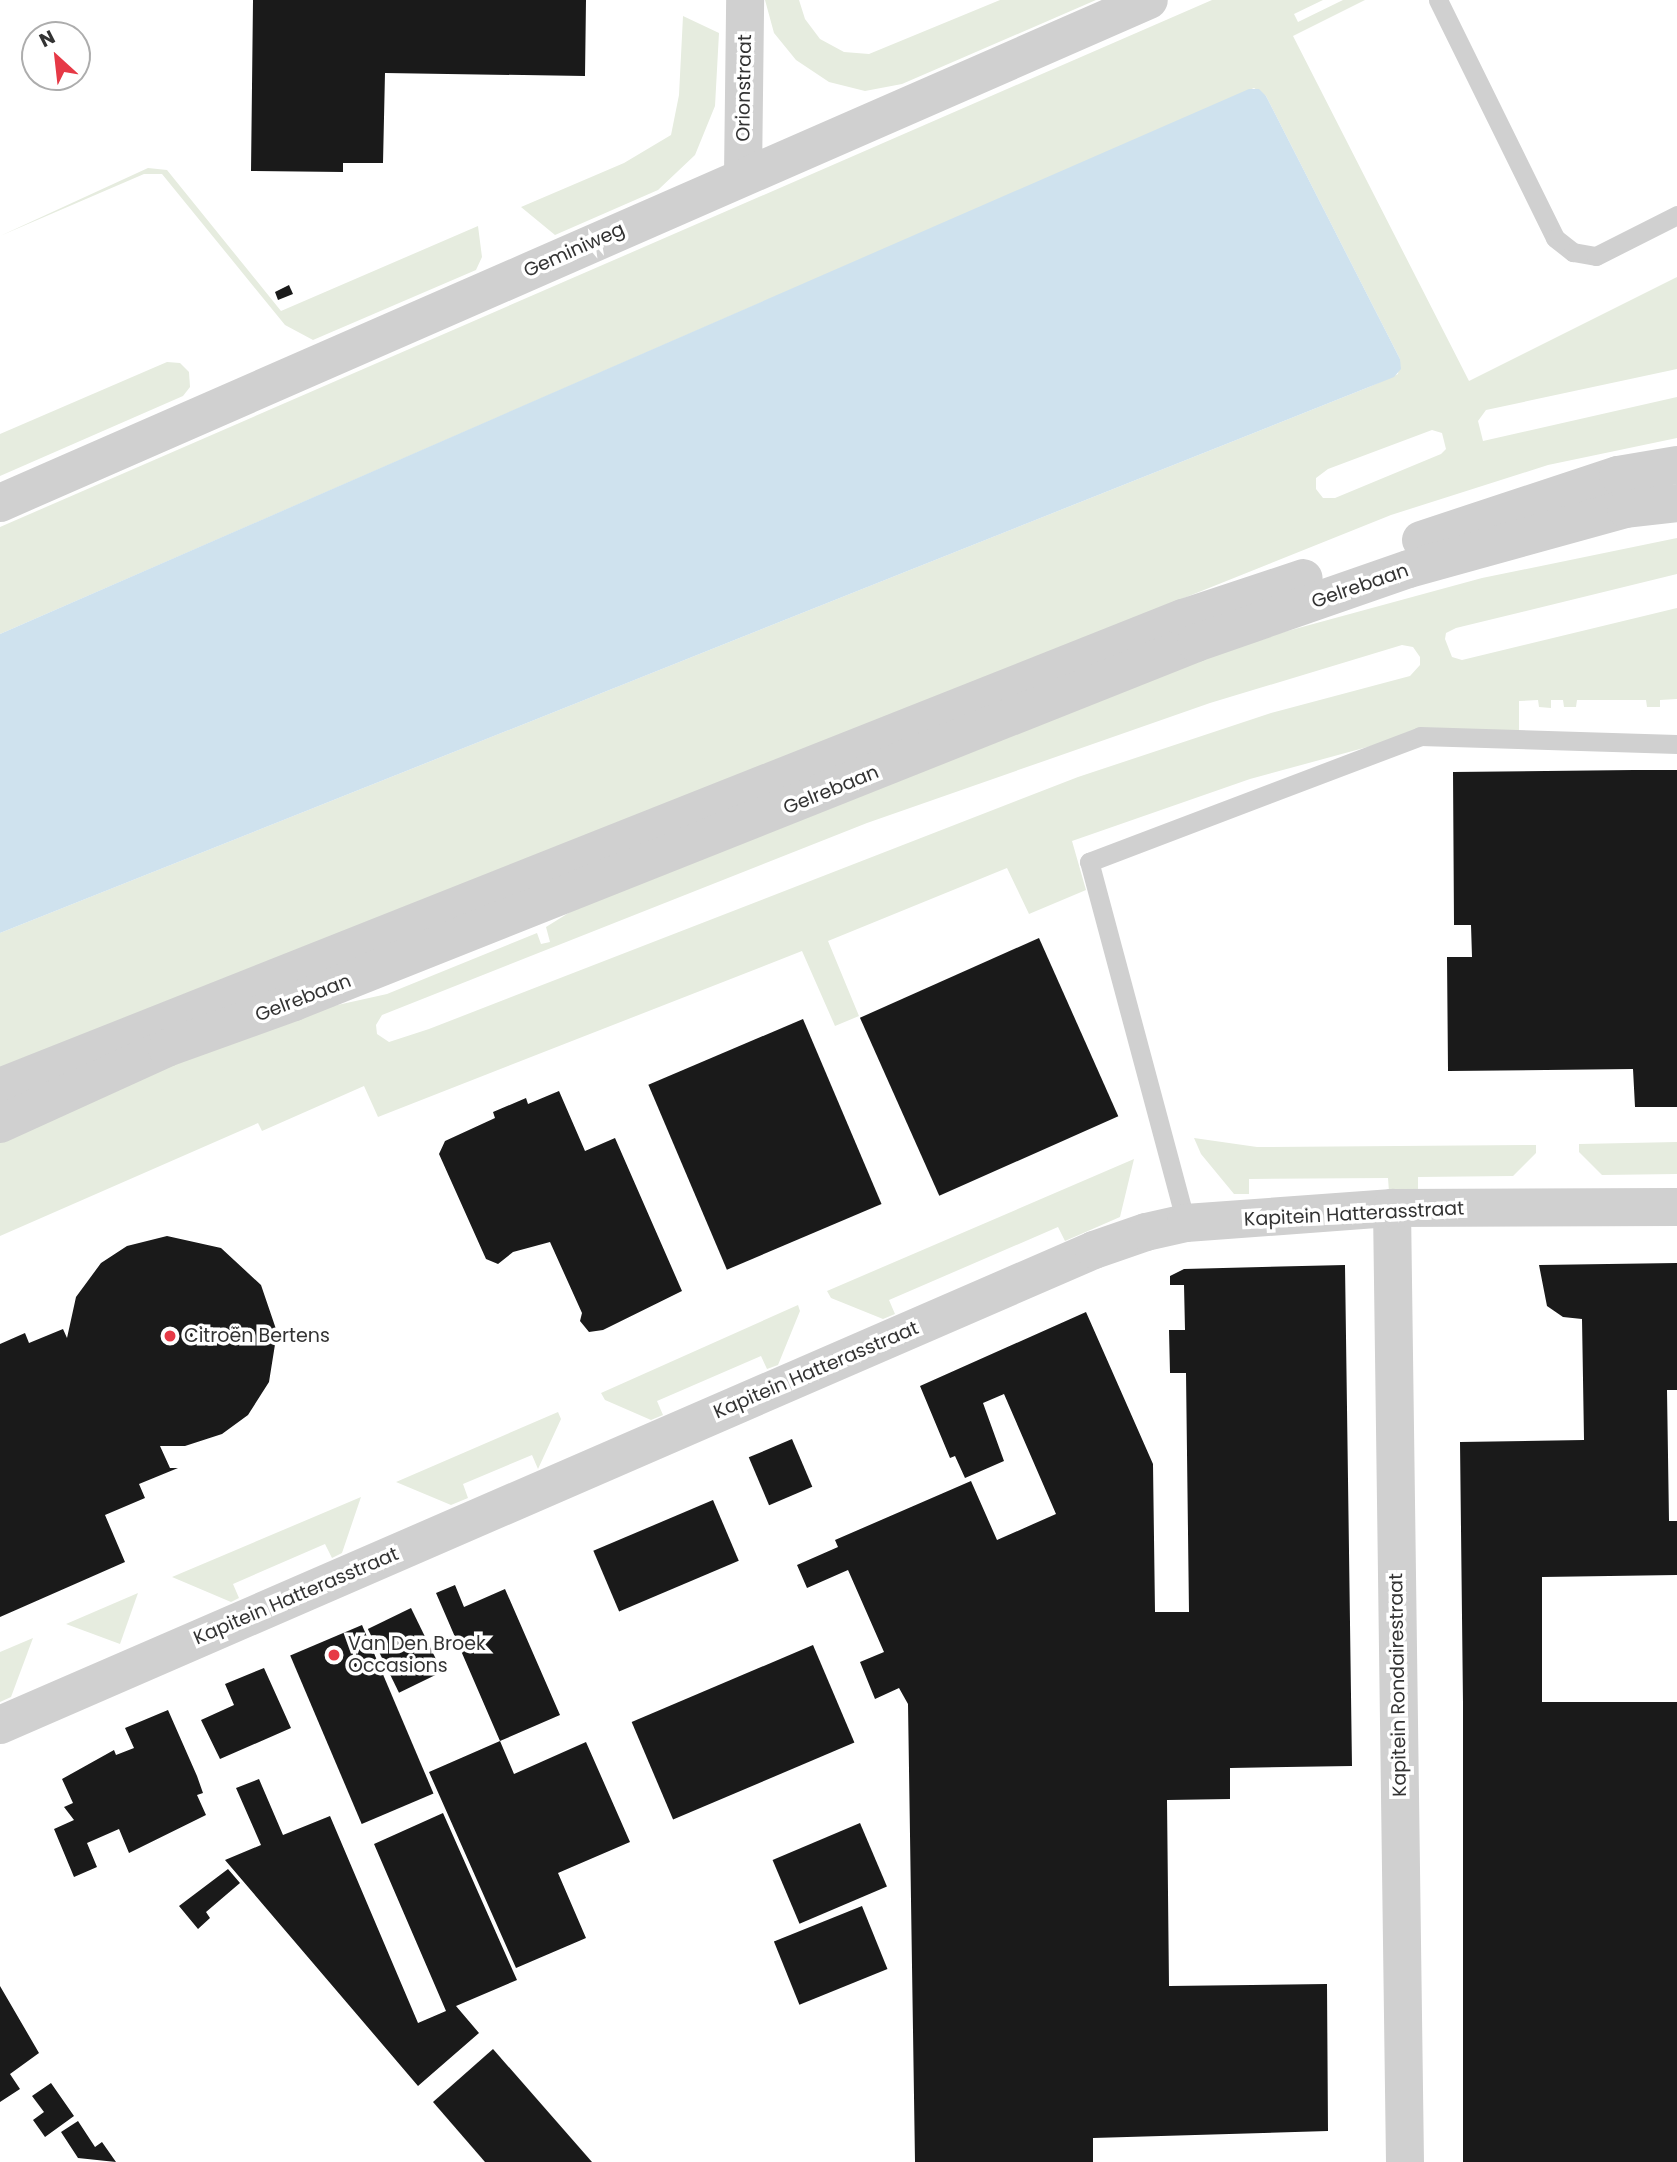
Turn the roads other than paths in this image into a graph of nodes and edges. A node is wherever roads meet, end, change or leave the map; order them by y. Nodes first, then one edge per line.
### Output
1 (745, 0) edge
2 (1149, 0) edge
3 (1438, 0) edge
4 (743, 176) junction
5 (1677, 215) edge
6 (1677, 465) edge
7 (0, 503) edge
8 (1677, 503) edge
9 (1677, 744) edge
10 (0, 1087) edge
11 (0, 1124) edge
12 (1677, 1207) edge
13 (1392, 1208) junction
14 (1186, 1223) junction
15 (0, 1725) edge
16 (1405, 2162) edge

1 - 4 street, Orionstraat
2 - 4 street, Geminiweg
3 - 5 lane
4 - 7 street, Geminiweg
6 - 10 street, Gelrebaan
8 - 11 street, Gelrebaan
9 - 14 lane
12 - 13 street, Kapitein Hatterasstraat
13 - 14 street, Kapitein Hatterasstraat
13 - 16 street, Kapitein Rondairestraat
14 - 15 street, Kapitein Hatterasstraat

